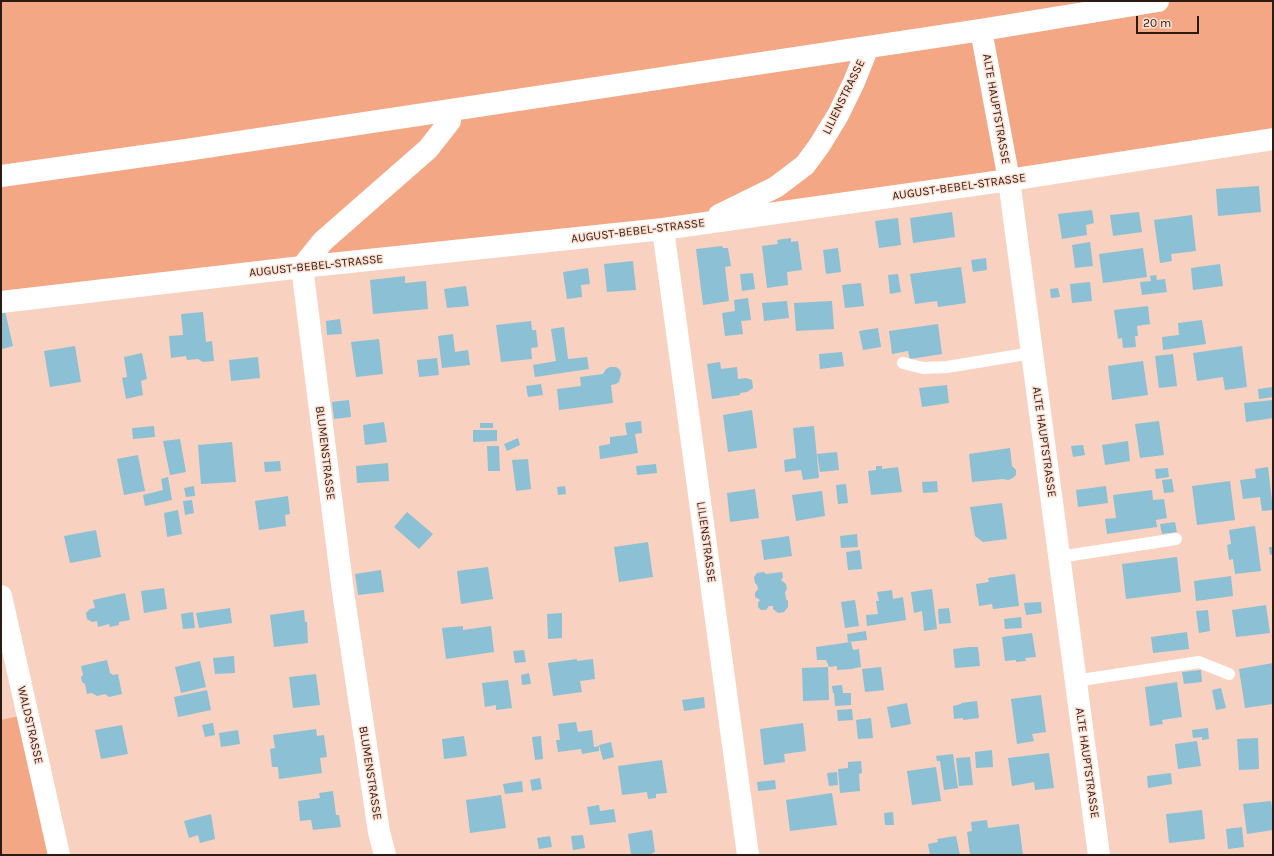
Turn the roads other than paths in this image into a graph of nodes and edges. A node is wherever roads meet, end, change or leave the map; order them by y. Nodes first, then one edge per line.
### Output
1 (1158, 1) edge
2 (981, 30) junction
3 (868, 47) junction
4 (450, 110) junction
5 (1273, 138) edge
6 (1, 176) edge
7 (1009, 180) junction
8 (700, 224) junction
9 (663, 229) junction
10 (302, 267) junction
11 (1, 302) edge
12 (1032, 353) junction
13 (903, 364) dead end
14 (1176, 539) dead end
15 (1059, 558) junction
16 (1, 596) edge
17 (1229, 674) dead end
18 (1076, 681) junction
19 (59, 855) edge
20 (385, 855) edge
21 (748, 855) edge
22 (1099, 855) edge

1 - 2 street
2 - 3 street
2 - 7 street, ALTE HAUPTSTRASSE
3 - 4 street
3 - 8 street, LILIENSTRASSE
4 - 6 street
4 - 10 street
5 - 7 street, AUGUST-BEBEL-STRASSE
7 - 8 street, AUGUST-BEBEL-STRASSE
7 - 12 street, ALTE HAUPTSTRASSE
8 - 9 street, AUGUST-BEBEL-STRASSE
9 - 10 street, AUGUST-BEBEL-STRASSE
9 - 21 street, LILIENSTRASSE
10 - 11 street, AUGUST-BEBEL-STRASSE
10 - 20 street, BLUMENSTRASSE
12 - 13 lane
12 - 15 street, ALTE HAUPTSTRASSE
14 - 15 lane
15 - 18 street, ALTE HAUPTSTRASSE
16 - 19 street, WALDSTRASSE
17 - 18 lane
18 - 22 street, ALTE HAUPTSTRASSE

